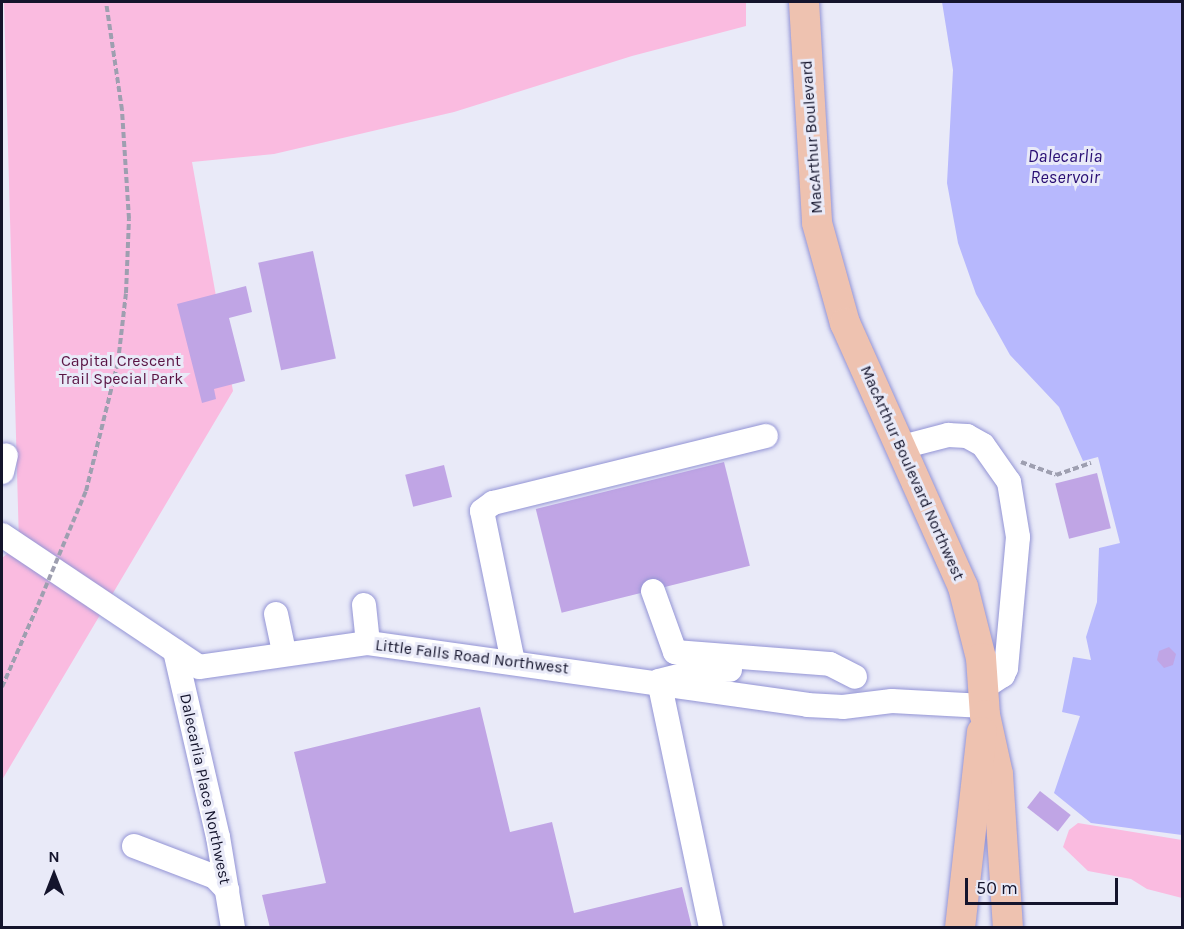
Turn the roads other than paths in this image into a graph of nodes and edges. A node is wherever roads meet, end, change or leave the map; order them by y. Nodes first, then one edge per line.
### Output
1 (804, 2) edge
2 (828, 271) joint
3 (766, 436) dead end
4 (902, 447) junction
5 (2, 535) edge
6 (653, 591) dead end
7 (364, 605) dead end
8 (276, 614) dead end
9 (368, 643) junction
10 (175, 651) junction
11 (284, 653) junction
12 (513, 662) junction
13 (855, 678) junction
14 (659, 681) junction
15 (892, 701) junction
16 (984, 703) junction
17 (134, 846) dead end
18 (226, 890) junction
19 (233, 927) edge
20 (711, 927) edge
21 (960, 927) edge
22 (1008, 927) edge

1 - 2 main road, MacArthur Boulevard
2 - 4 main road, MacArthur Boulevard Northwest
3 - 12 lane
4 - 16 main road, MacArthur Boulevard Northwest
4 - 16 lane
5 - 10 lane, Little Falls Road Northwest
6 - 13 lane
7 - 9 lane
8 - 11 lane
9 - 11 lane, Little Falls Road Northwest
9 - 12 lane, Little Falls Road Northwest
10 - 11 lane, Little Falls Road Northwest
10 - 18 lane, Dalecarlia Place Northwest
12 - 14 lane, Little Falls Road Northwest
13 - 14 lane
13 - 15 lane
14 - 15 lane, Little Falls Road Northwest
14 - 20 lane
15 - 16 lane, Little Falls Road Northwest
16 - 21 main road, MacArthur Boulevard Northwest
16 - 22 main road, MacArthur Boulevard Northwest
17 - 18 lane
18 - 19 lane, Dalecarlia Place Northwest

